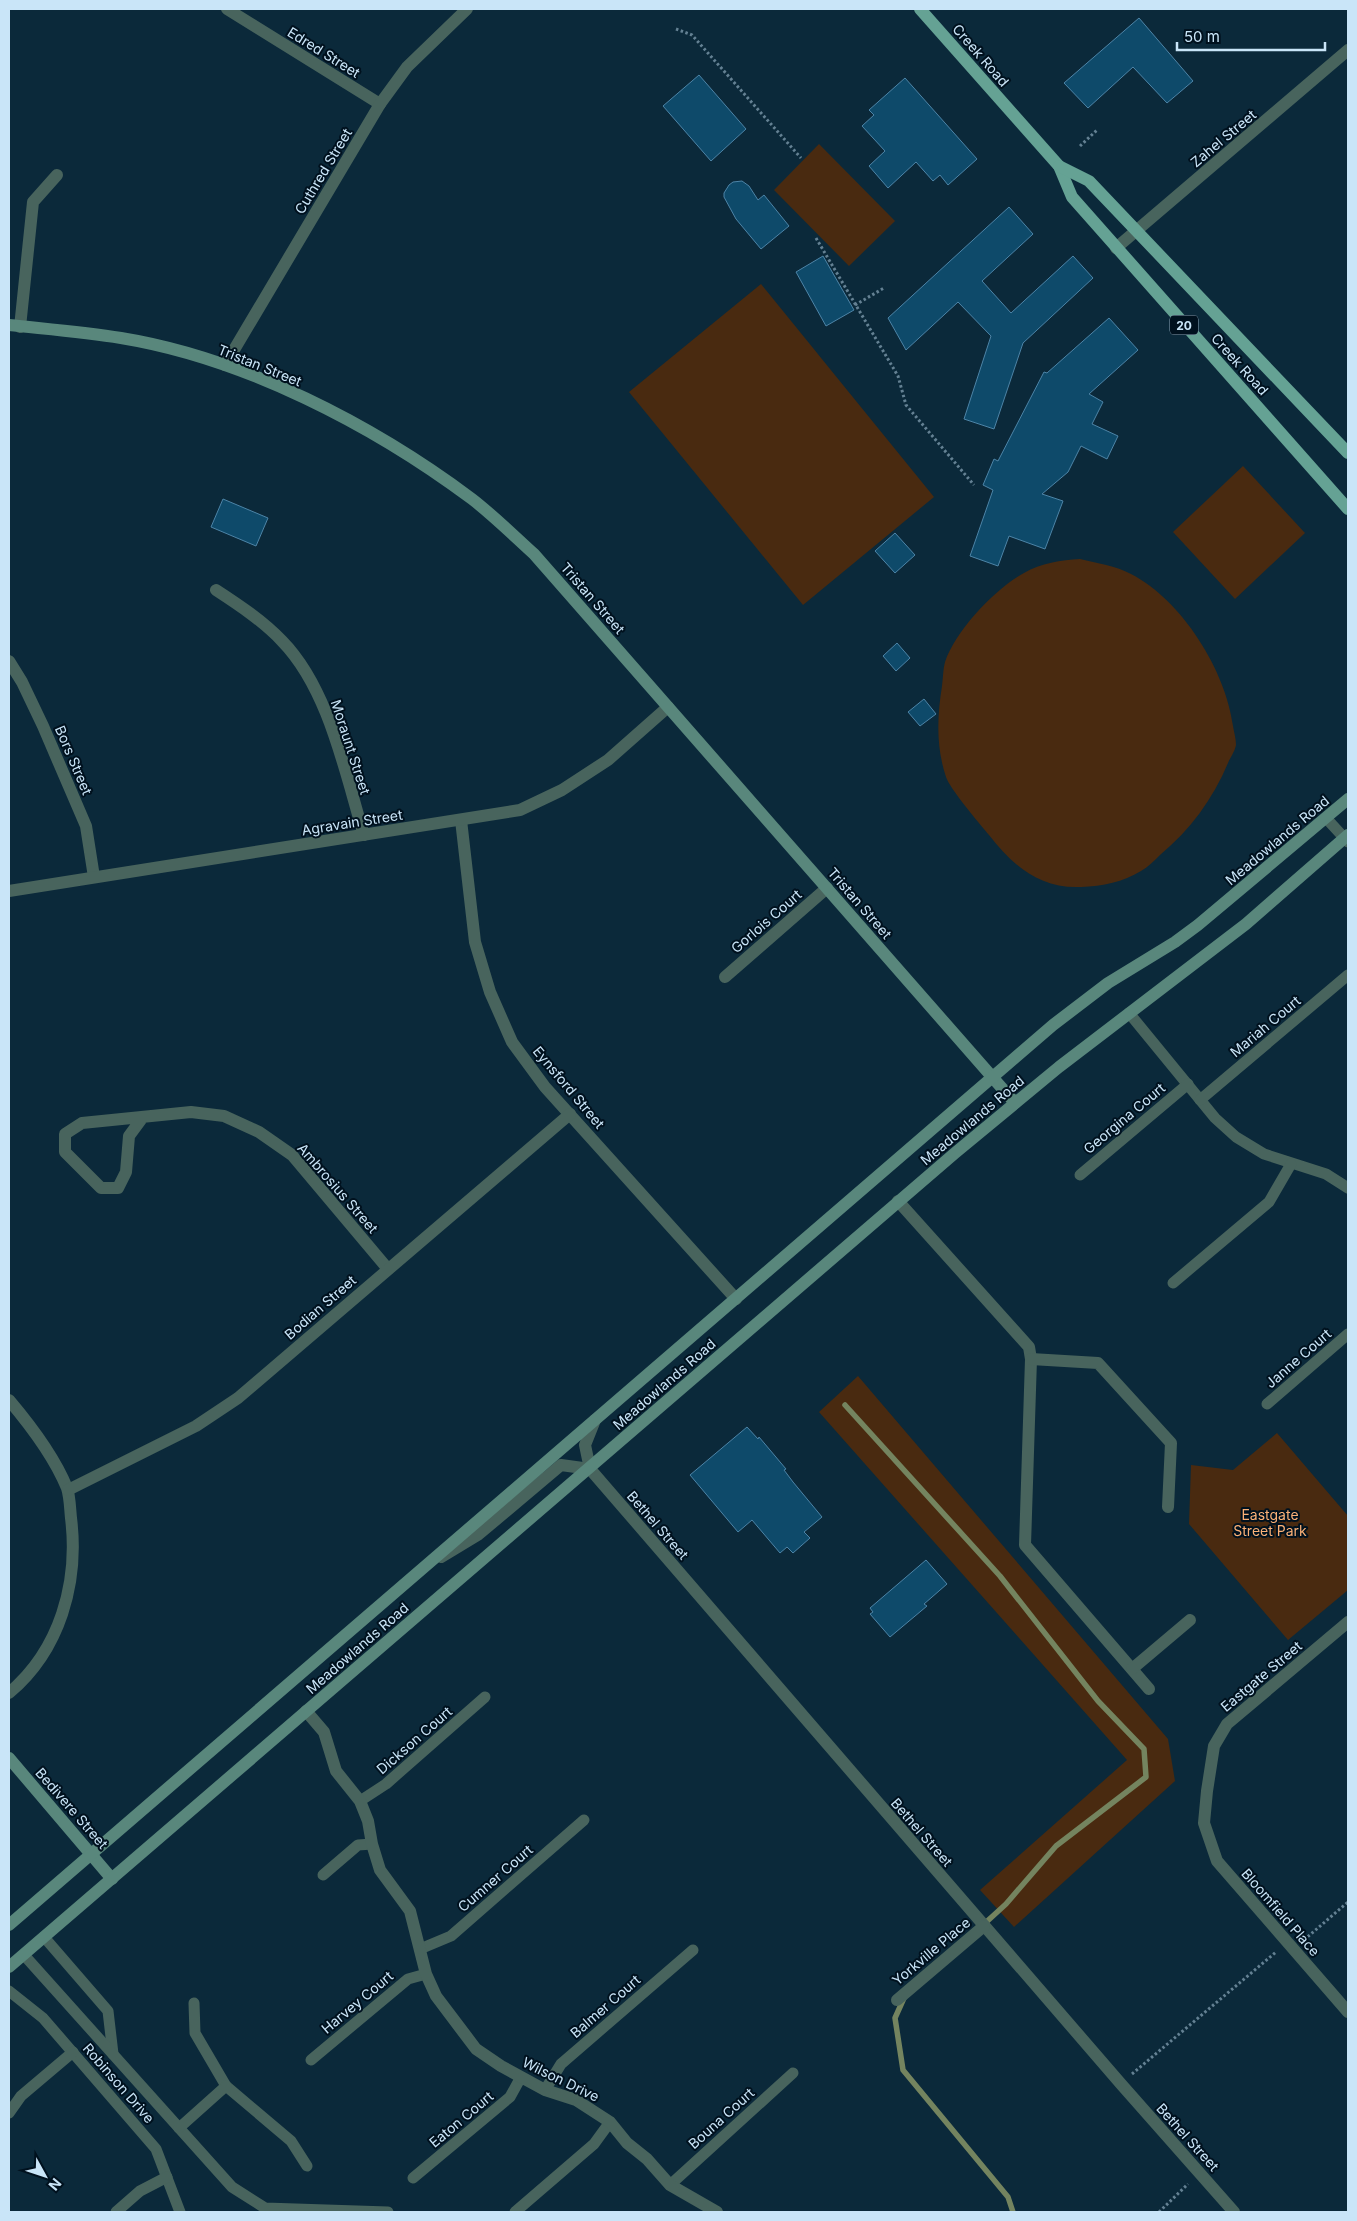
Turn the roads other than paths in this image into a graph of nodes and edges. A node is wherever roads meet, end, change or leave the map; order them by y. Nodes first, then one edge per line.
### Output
1 (227, 9) edge
2 (468, 9) edge
3 (920, 9) edge
4 (1348, 50) edge
5 (380, 104) junction
6 (1059, 166) junction
7 (57, 175) dead end
8 (1136, 231) junction
9 (1116, 248) junction
10 (14, 326) edge
11 (225, 365) junction
12 (1348, 452) edge
13 (1348, 509) edge
14 (216, 590) dead end
15 (9, 661) edge
16 (668, 707) junction
17 (1348, 799) edge
18 (1326, 818) junction
19 (461, 820) junction
20 (364, 835) junction
21 (1347, 839) edge
22 (94, 877) junction
23 (827, 888) junction
24 (9, 891) edge
25 (1348, 975) edge
26 (725, 977) dead end
27 (1129, 1013) junction
28 (994, 1077) junction
29 (1188, 1084) junction
30 (1200, 1100) junction
31 (1015, 1103) junction
32 (570, 1114) junction
33 (143, 1116) junction
34 (1291, 1164) junction
35 (1080, 1175) dead end
36 (1347, 1184) edge
37 (898, 1201) junction
38 (388, 1269) junction
39 (1173, 1283) dead end
40 (736, 1298) junction
41 (1348, 1334) edge
42 (1032, 1359) junction
43 (9, 1400) edge
44 (1267, 1404) dead end
45 (595, 1420) junction
46 (590, 1469) junction
47 (68, 1490) junction
48 (1168, 1507) dead end
49 (424, 1568) junction
50 (1190, 1620) dead end
51 (1348, 1622) edge
52 (1132, 1669) junction
53 (1149, 1688) dead end
54 (9, 1693) edge
55 (485, 1697) dead end
56 (306, 1711) junction
57 (9, 1758) edge
58 (360, 1801) junction
59 (584, 1820) dead end
60 (1204, 1824) joint
61 (372, 1844) junction
62 (91, 1854) junction
63 (324, 1875) dead end
64 (112, 1879) junction
65 (9, 1925) edge
66 (984, 1926) junction
67 (44, 1937) junction
68 (420, 1949) junction
69 (693, 1950) dead end
70 (24, 1954) junction
71 (9, 1967) edge
72 (426, 1974) junction
73 (9, 1991) edge
74 (897, 2000) dead end
75 (194, 2003) dead end
76 (1348, 2012) edge
77 (73, 2052) junction
78 (113, 2054) junction
79 (311, 2060) dead end
80 (793, 2073) dead end
81 (521, 2077) junction
82 (226, 2086) junction
83 (545, 2090) junction
84 (9, 2113) edge
85 (610, 2122) junction
86 (179, 2128) junction
87 (307, 2166) dead end
88 (167, 2177) junction
89 (413, 2178) dead end
90 (670, 2185) junction
91 (116, 2212) edge
92 (180, 2212) edge
93 (388, 2212) edge
94 (515, 2212) edge
95 (718, 2212) edge
96 (1234, 2212) edge

1 - 5 street, Edred Street
2 - 5 street, Cuthred Street
3 - 6 main road, Creek Road / 20
4 - 8 street, Zahel Street
5 - 11 street, Cuthred Street
6 - 8 main road, Creek Road / 20
6 - 9 main road, Creek Road / 20
7 - 10 street
8 - 9 street, Zahel Street
8 - 12 main road, Creek Road / 20
9 - 13 main road, Creek Road / 20
10 - 11 main road, Tristan Street
11 - 16 main road, Tristan Street
14 - 20 street, Moraunt Street
15 - 22 street, Bors Street
16 - 19 street, Agravain Street
16 - 23 main road, Tristan Street
17 - 18 main road, Meadowlands Road
18 - 21 lane
18 - 28 main road, Meadowlands Road
19 - 20 street, Agravain Street
19 - 32 street, Eynsford Street
20 - 22 street, Agravain Street
21 - 27 main road, Meadowlands Road
22 - 24 street, Agravain Street
23 - 26 street, Gorlois Court
23 - 28 main road, Tristan Street
25 - 30 lane, Mariah Court
27 - 29 lane
27 - 31 main road, Meadowlands Road
28 - 31 main road, Tristan Street
28 - 40 main road, Meadowlands Road
29 - 30 lane
29 - 35 lane, Georgina Court
30 - 34 lane
31 - 37 main road, Meadowlands Road
32 - 38 street, Bodian Street
32 - 40 street, Eynsford Street
33 - 33 street, Ambrosius Street
33 - 38 street, Ambrosius Street
34 - 36 lane
34 - 39 lane
37 - 42 street
37 - 46 main road, Meadowlands Road
38 - 47 street, Bodian Street
40 - 45 main road, Meadowlands Road
41 - 44 lane, Janne Court
42 - 48 street
42 - 52 street
43 - 47 street
45 - 46 street
45 - 49 main road, Meadowlands Road
46 - 49 street
46 - 56 main road, Meadowlands Road
46 - 66 street, Bethel Street
47 - 54 street
49 - 62 main road, Meadowlands Road
50 - 52 street
51 - 60 street, Eastgate Street
52 - 53 street
55 - 58 lane, Dickson Court
56 - 58 street, Wilson Drive
56 - 64 main road, Meadowlands Road
57 - 62 main road, Bedivere Street
58 - 61 street, Wilson Drive
59 - 68 lane, Cumner Court
60 - 76 street, Bloomfield Place
61 - 63 lane
61 - 68 street, Wilson Drive
62 - 64 main road, Bedivere Street
62 - 65 main road, Meadowlands Road
64 - 67 main road, Meadowlands Road
66 - 74 street, Yorkville Place
66 - 96 street, Bethel Street
67 - 70 main road, Meadowlands Road
67 - 78 lane
68 - 72 street, Wilson Drive
69 - 83 lane, Balmer Court
70 - 71 main road, Meadowlands Road
70 - 78 lane
72 - 79 lane, Harvey Court
72 - 81 street, Wilson Drive
73 - 77 lane, Robinson Drive
75 - 82 lane
77 - 84 lane
77 - 88 lane, Robinson Drive
78 - 86 lane
80 - 90 lane, Bouna Court
81 - 83 street, Wilson Drive
81 - 89 lane, Eaton Court
82 - 86 lane
82 - 87 lane
83 - 85 street, Wilson Drive
85 - 90 street, Wilson Drive
85 - 94 lane
86 - 93 lane
88 - 91 lane
88 - 92 lane, Robinson Drive
90 - 95 street, Wilson Drive

